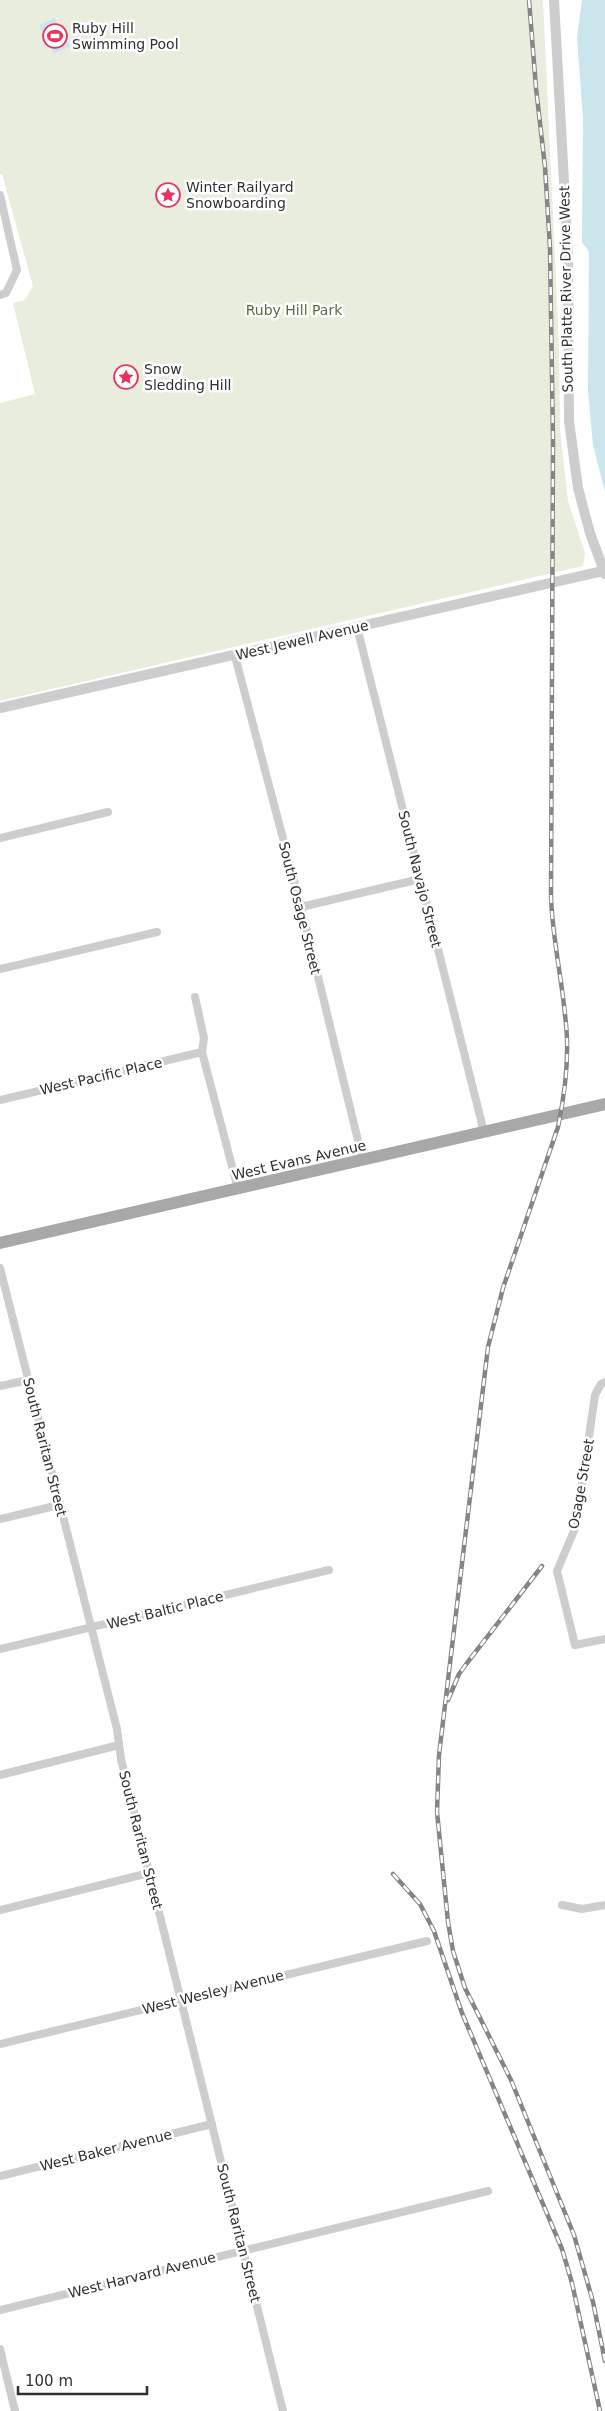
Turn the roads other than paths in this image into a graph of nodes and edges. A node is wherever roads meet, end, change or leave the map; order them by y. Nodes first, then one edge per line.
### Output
1 (554, 0) edge
2 (0, 195) edge
3 (0, 295) edge
4 (604, 574) edge
5 (357, 627) junction
6 (235, 656) junction
7 (0, 708) edge
8 (108, 812) dead end
9 (0, 838) edge
10 (420, 879) junction
11 (301, 907) junction
12 (157, 932) dead end
13 (0, 969) edge
14 (195, 997) dead end
15 (202, 1052) junction
16 (0, 1100) edge
17 (605, 1104) edge
18 (484, 1132) junction
19 (362, 1161) junction
20 (238, 1189) junction
21 (0, 1243) edge
22 (0, 1268) edge
23 (28, 1380) junction
24 (605, 1382) edge
25 (0, 1386) edge
26 (59, 1505) junction
27 (0, 1518) edge
28 (329, 1570) dead end
29 (91, 1628) junction
30 (605, 1638) edge
31 (0, 1649) edge
32 (120, 1745) junction
33 (0, 1775) edge
34 (149, 1873) junction
35 (562, 1905) dead end
36 (605, 1905) edge
37 (0, 1910) edge
38 (426, 1941) dead end
39 (181, 2000) junction
40 (0, 2044) edge
41 (212, 2124) junction
42 (0, 2176) edge
43 (488, 2191) dead end
44 (243, 2250) junction
45 (0, 2310) edge
46 (0, 2349) edge
47 (15, 2411) edge
48 (283, 2411) edge

1 - 4 street, South Platte River Drive West
2 - 3 street
4 - 5 street, West Jewell Avenue
5 - 6 street, West Jewell Avenue
5 - 10 street, South Navajo Street
6 - 7 street, West Jewell Avenue
6 - 11 street, South Osage Street
8 - 9 street
10 - 11 street
10 - 18 street, South Navajo Street
11 - 19 street, South Osage Street
12 - 13 street
14 - 15 street
15 - 16 street, West Pacific Place
15 - 20 street
17 - 18 main road, West Evans Avenue
18 - 19 main road, West Evans Avenue
19 - 20 main road, West Evans Avenue
20 - 21 main road, West Evans Avenue
22 - 23 street, South Raritan Street
23 - 25 street
23 - 26 street, South Raritan Street
24 - 30 street, Osage Street
26 - 27 street
26 - 29 street, South Raritan Street
28 - 29 street, West Baltic Place
29 - 31 street, West Baltic Place
29 - 32 street, South Raritan Street
32 - 33 street
32 - 34 street, South Raritan Street
34 - 37 street
34 - 39 street, South Raritan Street
35 - 36 street
38 - 39 street, West Wesley Avenue
39 - 40 street, West Wesley Avenue
39 - 41 street, South Raritan Street
41 - 42 street, West Baker Avenue
41 - 44 street, South Raritan Street
43 - 44 street, West Harvard Avenue
44 - 45 street, West Harvard Avenue
44 - 48 street, South Raritan Street
46 - 47 street

